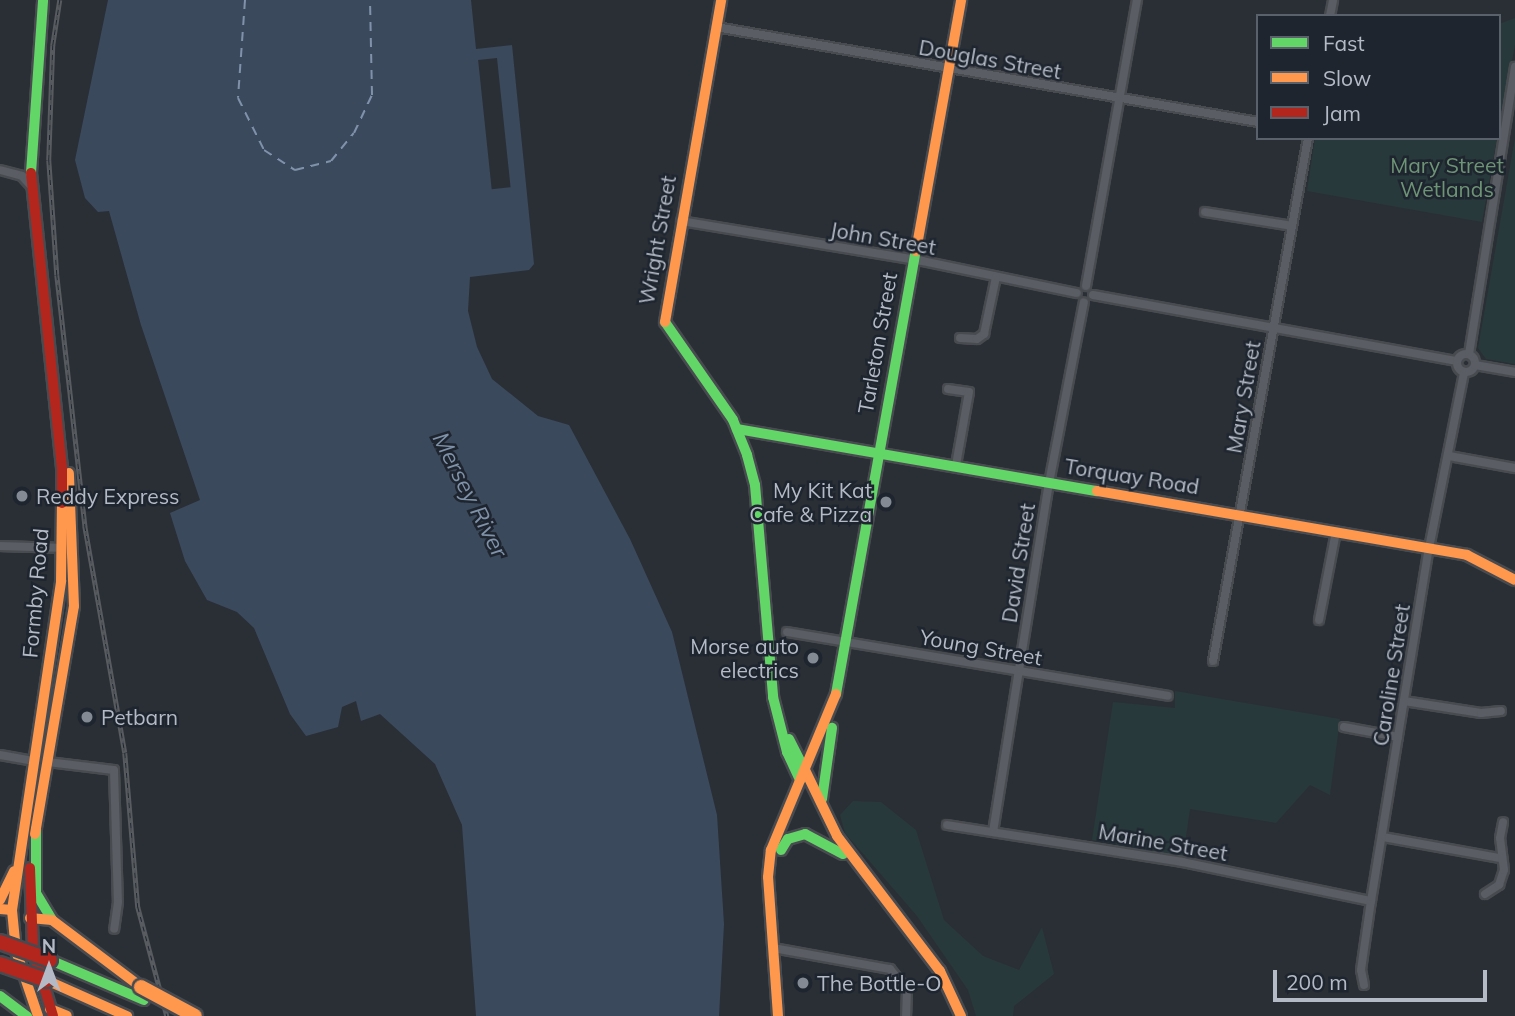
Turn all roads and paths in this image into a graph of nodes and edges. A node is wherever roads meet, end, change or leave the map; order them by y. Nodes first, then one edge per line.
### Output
1 (43, 0) edge
2 (51, 0) edge
3 (721, 0) edge
4 (961, 0) edge
5 (1137, 0) edge
6 (716, 27) junction
7 (1515, 67) edge
8 (949, 69) junction
9 (1119, 100) junction
10 (1256, 122) edge
11 (1308, 140) edge
12 (30, 165) junction
13 (4, 171) edge
14 (30, 188) junction
15 (1205, 212) dead end
16 (681, 222) junction
17 (1292, 226) junction
18 (914, 260) junction
19 (996, 277) junction
20 (1086, 286) junction
21 (1077, 293) junction
22 (1093, 295) junction
23 (1084, 302) junction
24 (1274, 328) junction
25 (960, 338) dead end
26 (1469, 355) junction
27 (1457, 361) junction
28 (1475, 365) junction
29 (1515, 372) edge
30 (1464, 373) junction
31 (948, 389) dead end
32 (737, 429) junction
33 (879, 452) junction
34 (1450, 456) junction
35 (957, 465) junction
36 (1515, 468) edge
37 (1049, 483) junction
38 (1240, 515) junction
39 (1336, 532) junction
40 (0, 547) edge
41 (1429, 548) junction
42 (68, 551) junction
43 (1515, 580) edge
44 (1319, 620) dead end
45 (787, 632) dead end
46 (846, 642) junction
47 (1213, 661) dead end
48 (1017, 671) junction
49 (836, 694) junction
50 (1168, 696) dead end
51 (1404, 701) junction
52 (1501, 711) dead end
53 (1344, 727) dead end
54 (832, 728) junction
55 (1398, 737) junction
56 (0, 755) edge
57 (41, 762) junction
58 (805, 780) junction
59 (823, 804) junction
60 (1503, 822) dead end
61 (947, 825) dead end
62 (36, 829) junction
63 (993, 832) junction
64 (1383, 837) junction
65 (780, 850) junction
66 (843, 854) junction
67 (1500, 858) junction
68 (14, 871) junction
69 (864, 874) junction
70 (769, 892) junction
71 (1485, 894) dead end
72 (0, 900) edge
73 (1371, 901) junction
74 (6, 909) edge
75 (52, 920) junction
76 (903, 921) junction
77 (29, 924) junction
78 (114, 929) dead end
79 (0, 943) edge
80 (774, 948) junction
81 (20, 963) junction
82 (0, 964) edge
83 (36, 967) junction
84 (1364, 985) dead end
85 (143, 994) junction
86 (0, 996) edge
87 (31, 1000) junction
88 (47, 1014) edge
89 (27, 1016) edge
90 (66, 1016) edge
91 (127, 1016) edge
92 (177, 1016) edge
93 (195, 1016) edge
94 (778, 1016) edge
95 (906, 1016) edge
96 (954, 1016) edge
97 (961, 1016) edge

1 - 12 main road, Formby Road
2 - 42 main road, Formby Road
3 - 6 main road, Wright Street
4 - 8 main road, Tarleton Street
5 - 9 street
6 - 8 street, Douglas Street
6 - 16 main road, Wright Street
7 - 26 street
8 - 9 street, Douglas Street
8 - 18 main road, Tarleton Street
9 - 10 street, Douglas Street
9 - 20 street
11 - 17 street, Mary Street
12 - 13 street
12 - 14 main road, Formby Road
13 - 14 street
14 - 42 main road, Formby Road
15 - 17 street
16 - 18 street, John Street
16 - 32 main road, Wright Street
17 - 24 street, Mary Street
18 - 19 street, John Street
18 - 33 main road, Tarleton Street
19 - 21 street, John Street
19 - 25 street
20 - 21 street
20 - 22 street
21 - 23 street
22 - 23 street
22 - 24 street
23 - 37 street, David Street
24 - 27 street
24 - 38 street, Mary Street
26 - 27 street
26 - 28 street
27 - 30 street
28 - 29 street
28 - 30 street
30 - 34 street, Caroline Street
31 - 35 street
32 - 33 main road, Torquay Road
32 - 58 main road, Wright Street
33 - 35 main road, Torquay Road
33 - 46 main road, Tarleton Street
34 - 36 street
34 - 41 street, Caroline Street
35 - 37 main road, Torquay Road
37 - 38 main road, Torquay Road
37 - 48 street, David Street
38 - 39 main road, Torquay Road
38 - 47 street, Mary Street
39 - 41 main road, Torquay Road
39 - 44 street
40 - 42 street
41 - 43 main road, Torquay Road
41 - 51 street, Caroline Street
42 - 57 main road, Formby Road
42 - 57 main road, Formby Road
45 - 46 street, Young Street
46 - 48 street, Young Street
46 - 49 main road, Tarleton Street
48 - 50 street, Young Street
48 - 63 street, David Street
49 - 54 main road, Tarleton Street
49 - 58 main road, Tarleton Street
51 - 52 street
51 - 55 street, Caroline Street
53 - 55 street
54 - 58 main road, Tarleton Street
54 - 59 main road
55 - 64 street, Caroline Street
56 - 57 street
57 - 62 main road, Formby Road
57 - 68 main road, Formby Road
57 - 78 street
58 - 59 main road
58 - 65 main road, Tarleton Street
58 - 66 main road
58 - 70 main road, Tarleton Street
59 - 69 main road
60 - 67 street
61 - 63 street, Marine Street
62 - 75 main road
62 - 77 main road, Formby Road
63 - 73 street, Marine Street
64 - 67 street
64 - 73 street, Caroline Street
65 - 66 main road
65 - 70 main road, Tarleton Street
66 - 69 main road
67 - 71 street
68 - 72 main road
68 - 74 main road, Formby Road
69 - 76 main road
70 - 80 main road, Tarleton Street
73 - 84 street, Caroline Street
74 - 77 main road
74 - 81 main road, Formby Road
75 - 77 main road
75 - 85 main road
76 - 96 main road
76 - 97 main road
77 - 81 main road
77 - 83 main road, Formby Road
79 - 85 main road, bridge
80 - 94 main road, Tarleton Street
80 - 95 street
81 - 87 main road, Formby Road
82 - 91 main road, bridge
83 - 87 main road
83 - 88 main road, Formby Road
85 - 92 main road
85 - 93 main road, bridge
86 - 87 main road
86 - 89 main road
87 - 88 main road
88 - 90 main road

